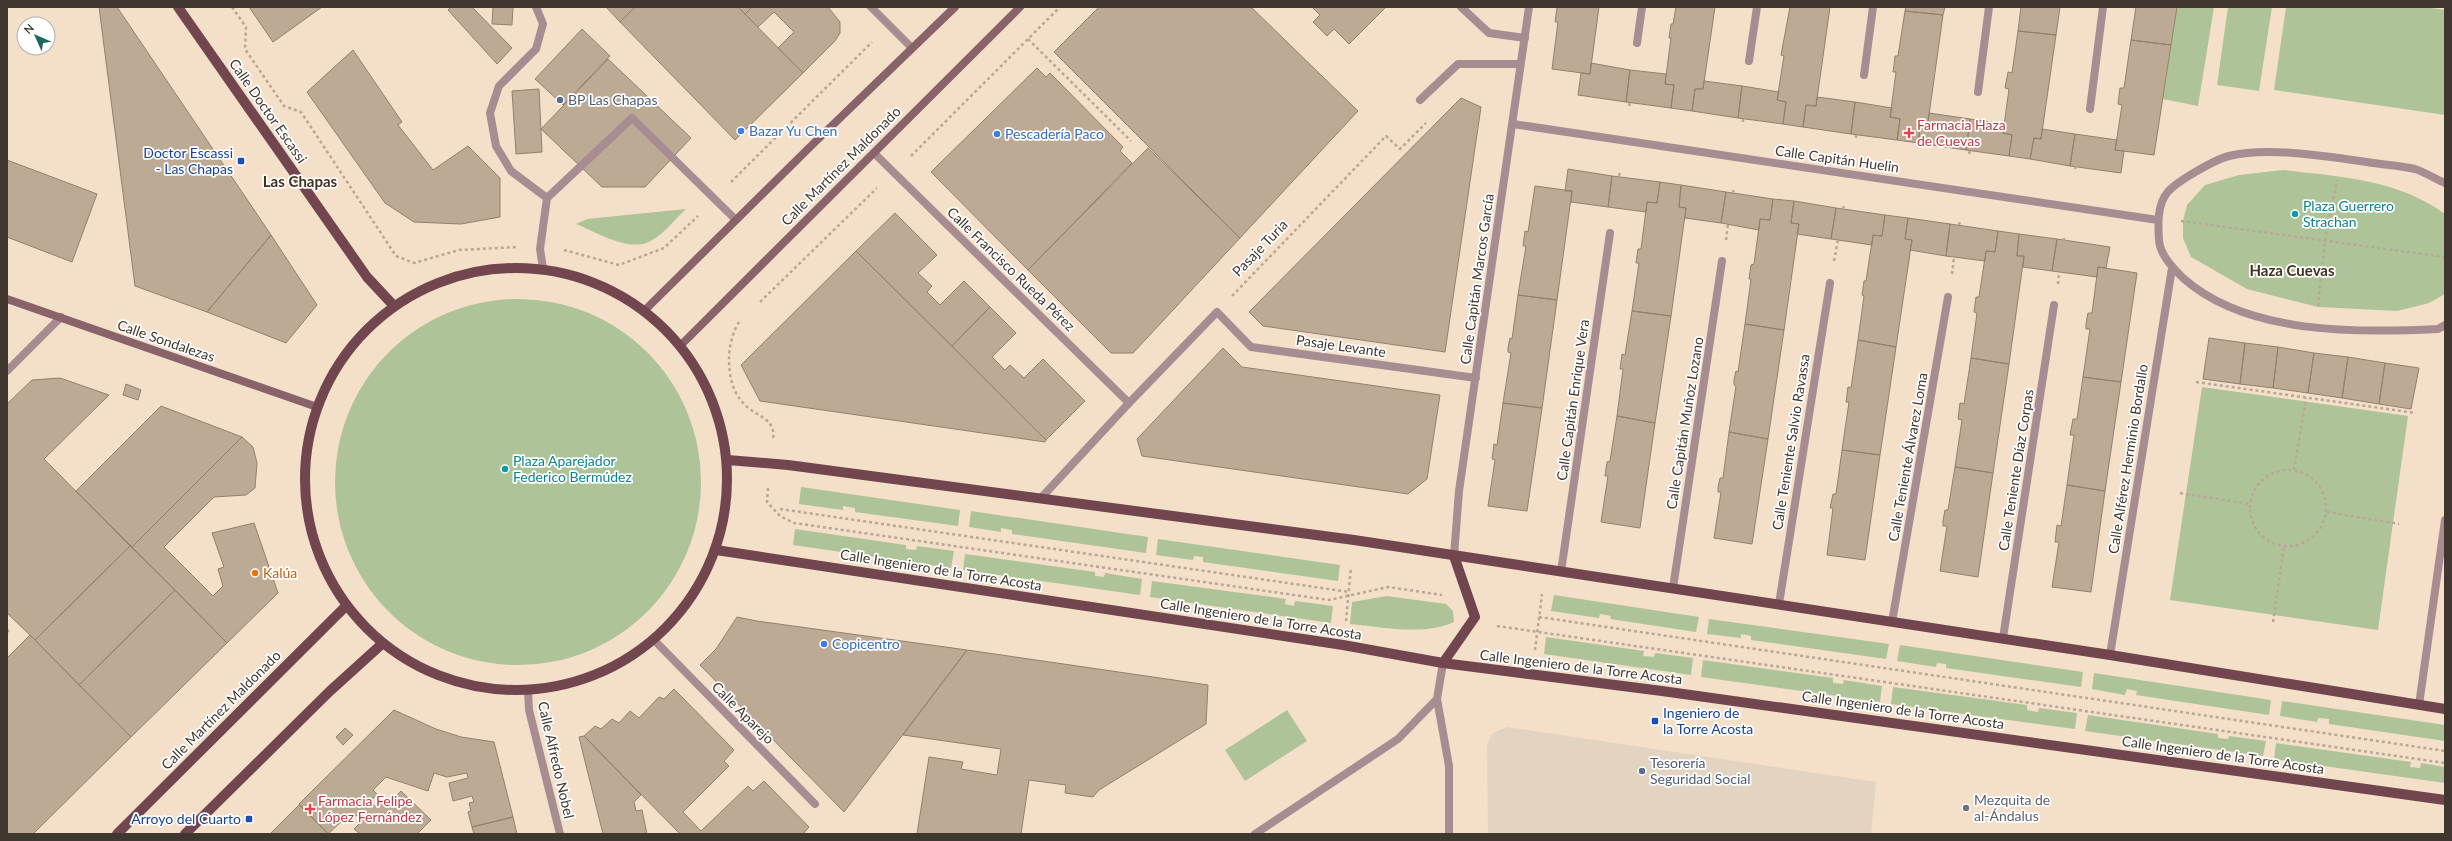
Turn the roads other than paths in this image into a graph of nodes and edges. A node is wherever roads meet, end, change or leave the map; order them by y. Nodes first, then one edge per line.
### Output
1 (178, 7) edge
2 (536, 7) edge
3 (871, 7) edge
4 (955, 7) edge
5 (1020, 7) edge
6 (1461, 7) edge
7 (1529, 7) edge
8 (1642, 7) edge
9 (1757, 7) edge
10 (1873, 7) edge
11 (1989, 7) edge
12 (2103, 7) edge
13 (1525, 38) junction
14 (1637, 43) dead end
15 (912, 48) junction
16 (1749, 61) dead end
17 (1520, 64) junction
18 (1864, 76) dead end
19 (1978, 92) dead end
20 (1420, 100) dead end
21 (2090, 109) dead end
22 (1513, 124) junction
23 (874, 153) junction
24 (2445, 183) edge
25 (547, 198) junction
26 (736, 220) junction
27 (2158, 220) junction
28 (1610, 233) dead end
29 (1722, 261) dead end
30 (543, 268) junction
31 (2172, 268) junction
32 (1830, 283) dead end
33 (1948, 297) dead end
34 (7, 299) edge
35 (2054, 305) dead end
36 (394, 306) junction
37 (645, 310) junction
38 (61, 317) junction
39 (2445, 325) edge
40 (681, 345) junction
41 (7, 371) edge
42 (1476, 378) junction
43 (1129, 403) junction
44 (317, 407) junction
45 (728, 460) junction
46 (1041, 498) junction
47 (2445, 520) edge
48 (716, 550) junction
49 (1454, 556) junction
50 (1561, 572) junction
51 (1673, 588) junction
52 (1779, 604) junction
53 (346, 606) junction
54 (1892, 622) junction
55 (2003, 638) junction
56 (654, 640) junction
57 (383, 644) junction
58 (2110, 654) junction
59 (1442, 663) junction
60 (528, 691) junction
61 (1437, 699) junction
62 (2419, 705) junction
63 (2445, 709) edge
64 (2445, 800) edge
65 (815, 804) dead end
66 (117, 834) edge
67 (185, 834) edge
68 (560, 834) edge
69 (1255, 834) edge
70 (1449, 834) edge

1 - 36 main road, Calle Doctor Escassi
2 - 25 street
3 - 15 street
4 - 15 main road
5 - 23 main road, Calle Martínez Maldonado
6 - 13 street
7 - 13 street, Calle Capitán Marcos García
8 - 14 street
9 - 16 street
10 - 18 street
11 - 19 street
12 - 21 street
13 - 17 street, Calle Capitán Marcos García
15 - 26 main road
17 - 20 street
17 - 22 street, Calle Capitán Marcos García
22 - 27 street, Calle Capitán Huelin
22 - 42 street, Calle Capitán Marcos García
23 - 40 main road, Calle Martínez Maldonado
23 - 43 street, Calle Francisco Rueda Pérez
24 - 27 street
25 - 26 street
25 - 30 street
26 - 37 main road
27 - 31 street
28 - 50 street, Calle Capitán Enrique Vera
29 - 51 street, Calle Capitán Muñoz Lozano
30 - 36 main road
30 - 37 main road
31 - 39 street
31 - 58 street, Calle Alférez Herminio Bordallo
32 - 52 street, Calle Teniente Salvio Ravassa
33 - 54 street, Calle Teniente Álvarez Loma
34 - 38 main road, Calle Sondalezas
35 - 55 street, Calle Teniente Díaz Corpas
36 - 44 main road
37 - 40 main road
38 - 41 street
38 - 44 main road, Calle Sondalezas
40 - 45 main road
42 - 43 street, Pasaje Levante
42 - 49 street, Calle Capitán Marcos García
43 - 46 street
44 - 53 main road
45 - 46 main road
45 - 48 main road
46 - 49 main road
47 - 62 street
48 - 56 main road
48 - 59 main road, Calle Ingeniero de la Torre Acosta
49 - 50 main road
49 - 59 main road
50 - 51 main road
51 - 52 main road
52 - 54 main road
53 - 57 main road
53 - 66 main road, Calle Martínez Maldonado
54 - 55 main road
55 - 58 main road
56 - 60 main road
56 - 65 street, Calle Aparejo
57 - 60 main road
57 - 67 main road
58 - 62 main road
59 - 61 street
59 - 64 main road, Calle Ingeniero de la Torre Acosta
60 - 68 street, Calle Alfredo Nobel
61 - 69 street
61 - 70 street
62 - 63 main road

